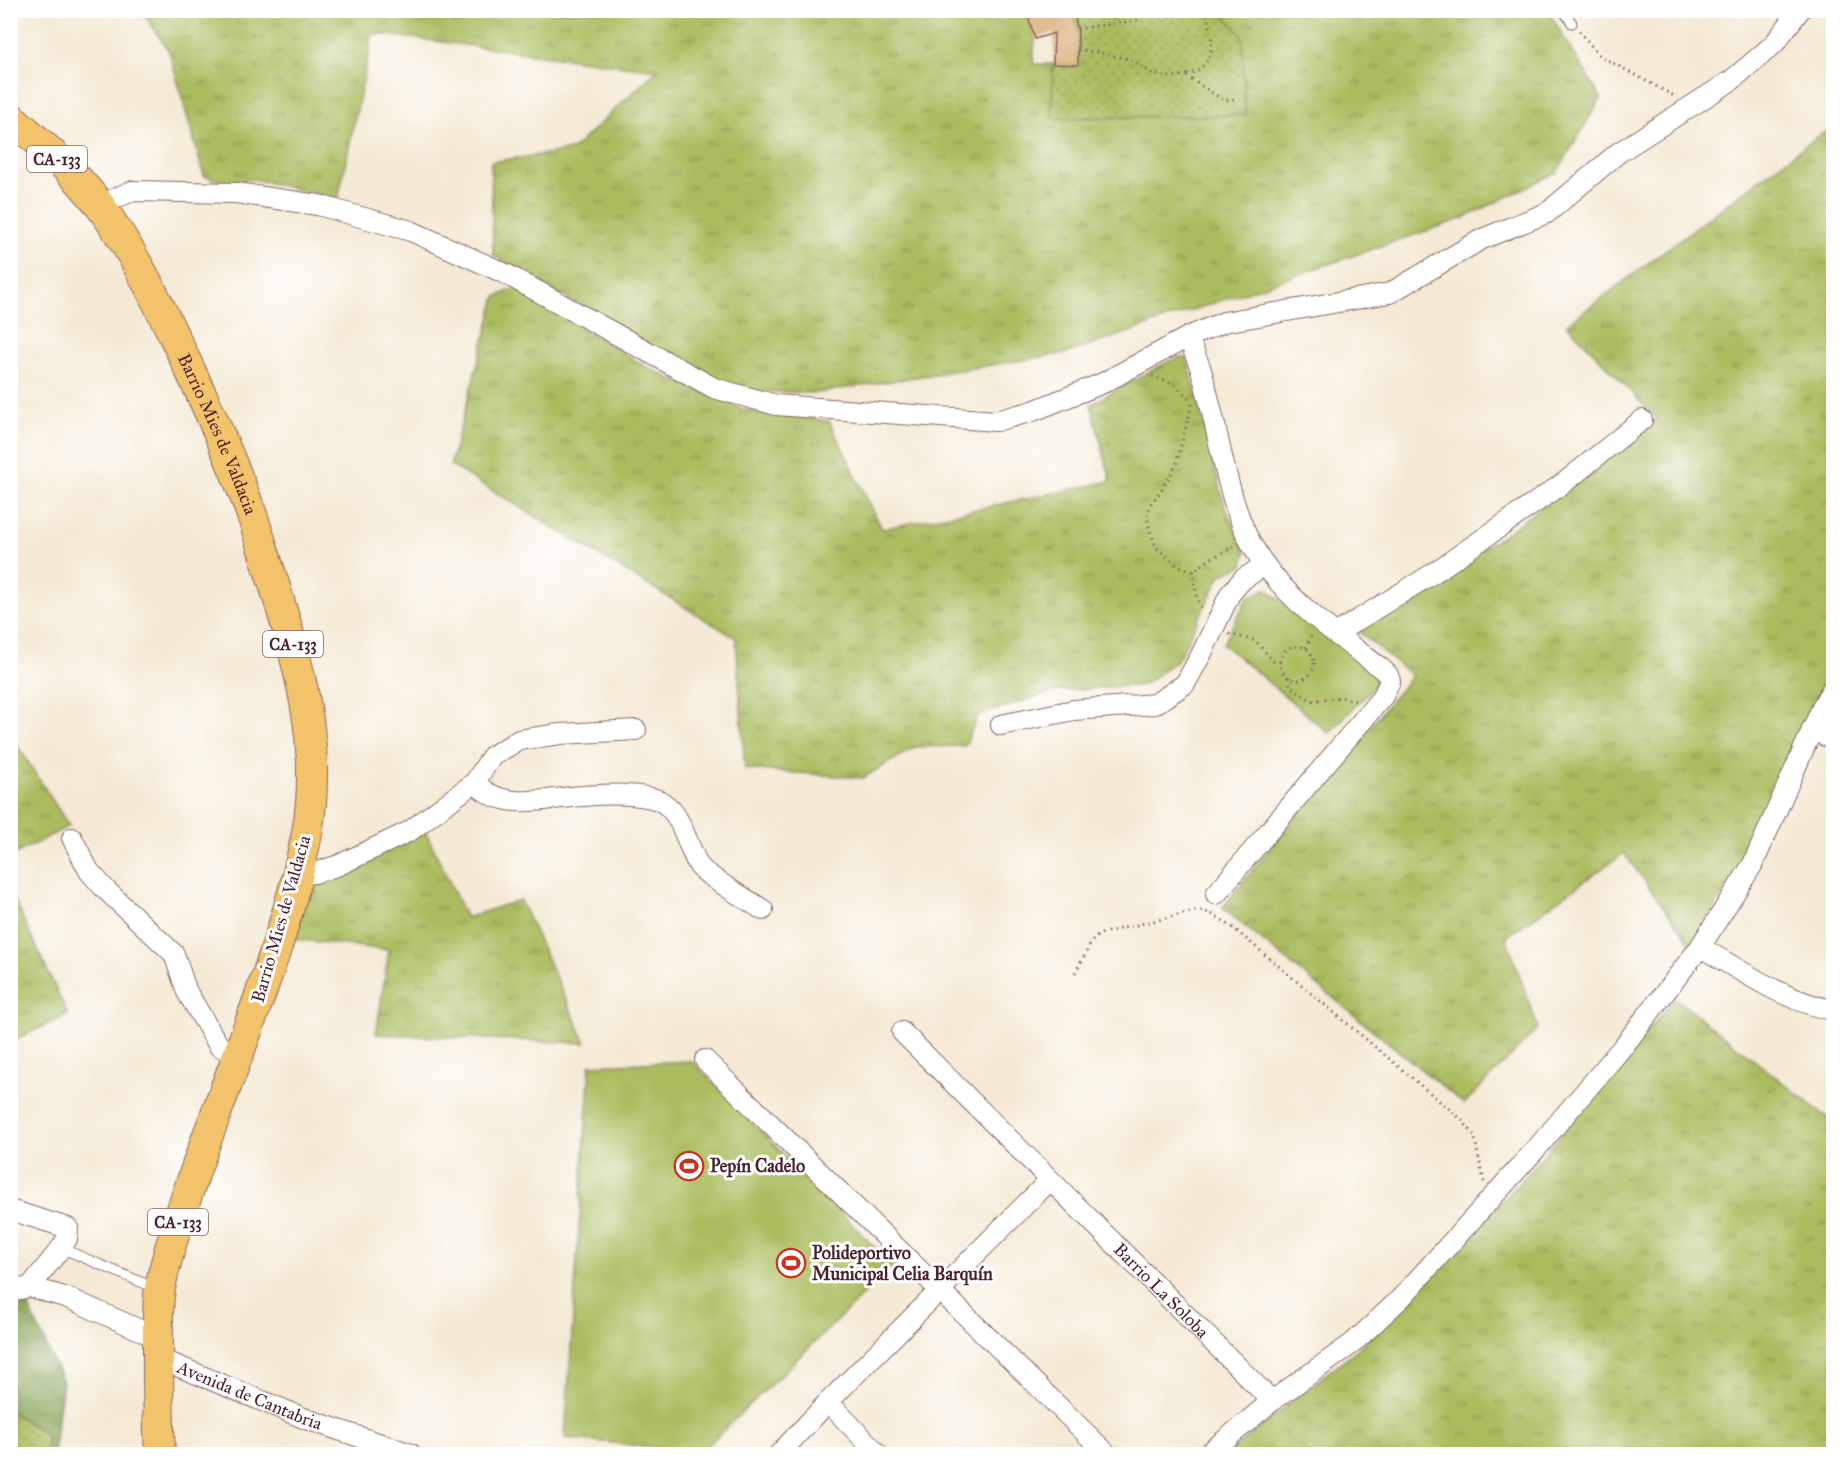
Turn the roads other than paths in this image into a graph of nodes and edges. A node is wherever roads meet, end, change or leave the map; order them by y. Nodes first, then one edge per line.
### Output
1 (1563, 10) edge
2 (1798, 11) edge
3 (1572, 23) road end
4 (10, 117) edge
5 (100, 205) junction
6 (1188, 337) junction
7 (1642, 420) dead end
8 (1265, 565) junction
9 (1335, 634) junction
10 (1833, 686) edge
11 (1001, 725) dead end
12 (1812, 729) junction
13 (636, 730) dead end
14 (1833, 737) edge
15 (475, 782) junction
16 (72, 838) dead end
17 (298, 874) junction
18 (1216, 894) dead end
19 (763, 910) dead end
20 (1700, 947) junction
21 (1833, 1010) edge
22 (902, 1032) dead end
23 (237, 1055) junction
24 (705, 1060) dead end
25 (1050, 1180) junction
26 (10, 1210) edge
27 (61, 1248) junction
28 (30, 1287) junction
29 (160, 1290) junction
30 (940, 1290) junction
31 (10, 1291) edge
32 (158, 1348) junction
33 (1272, 1401) junction
34 (828, 1402) junction
35 (159, 1455) edge
36 (411, 1455) edge
37 (779, 1455) edge
38 (879, 1455) edge
39 (1107, 1455) edge
40 (1208, 1455) edge

1 - 3 lane
2 - 6 street
4 - 5 main road, CA-133
5 - 6 street
5 - 17 main road, Barrio Mies de Valdacia / CA-133
6 - 8 street
7 - 9 street
8 - 9 street
8 - 11 street
9 - 18 street
10 - 12 street
12 - 14 street
12 - 20 street
13 - 15 street
15 - 17 street
15 - 19 street
16 - 23 street
17 - 23 main road, Barrio Mies de Valdacia / CA-133
20 - 21 street
20 - 33 street
22 - 25 street, Barrio La Soloba
23 - 29 main road, Barrio Mies de Valdacia / CA-133
24 - 30 street
25 - 30 street
25 - 33 street, Barrio La Soloba
26 - 27 street
27 - 28 street
27 - 29 lane
28 - 31 street
28 - 32 street, Avenida de Cantabria
29 - 32 main road, Barrio Mies de Valdacia / CA-133
30 - 34 street
30 - 39 street
32 - 35 main road, CA-133
32 - 36 street, Avenida de Cantabria
33 - 40 street
34 - 37 street
34 - 38 street

